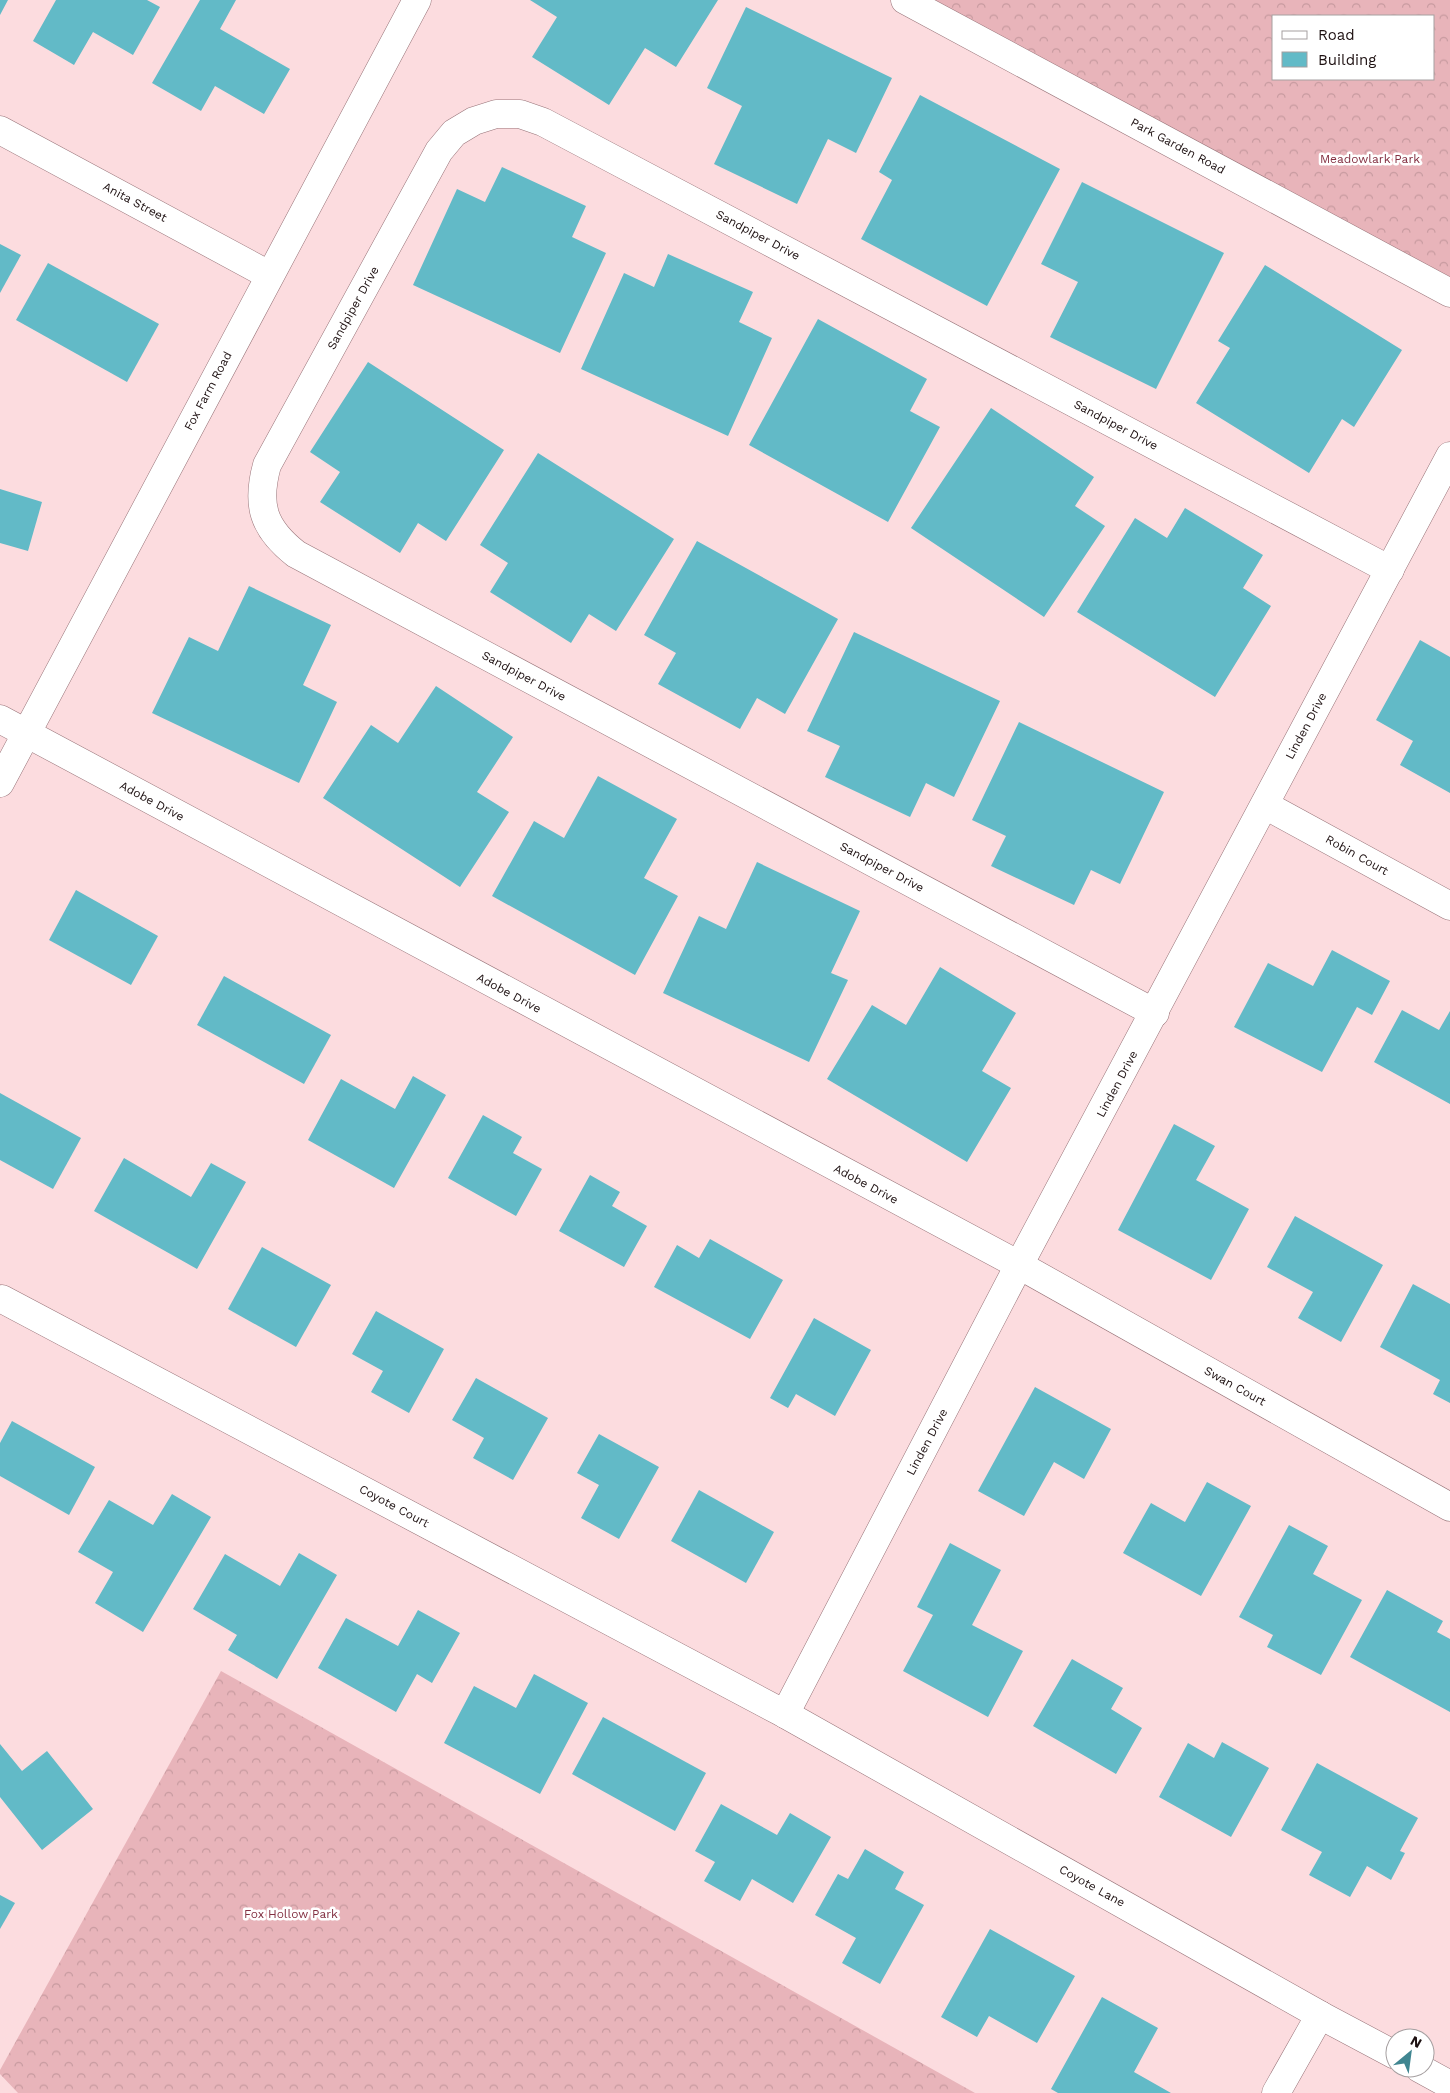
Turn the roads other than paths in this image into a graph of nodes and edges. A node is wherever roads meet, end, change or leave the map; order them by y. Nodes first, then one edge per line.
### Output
1 (418, 0) edge
2 (905, 0) edge
3 (0, 130) edge
4 (269, 275) junction
5 (1450, 293) edge
6 (1450, 456) edge
7 (1390, 570) junction
8 (0, 719) edge
9 (26, 734) junction
10 (0, 783) edge
11 (1265, 804) junction
12 (1450, 906) edge
13 (1155, 1013) junction
14 (1019, 1265) junction
15 (2, 1299) dead end
16 (1450, 1507) edge
17 (785, 1714) junction
18 (1320, 2015) junction
19 (1385, 2050) edge
20 (1435, 2076) edge
21 (1450, 2084) edge
22 (1276, 2093) edge

1 - 4 street, Fox Farm Road
2 - 5 street, Park Garden Road
3 - 4 street, Anita Street
4 - 9 street, Fox Farm Road
6 - 7 street, Linden Drive
7 - 11 street, Linden Drive
7 - 13 street, Sandpiper Drive
8 - 9 street, Adobe Drive
9 - 10 street, Fox Farm Road
9 - 14 street, Adobe Drive
11 - 12 street, Robin Court
11 - 13 street, Linden Drive
13 - 14 street, Linden Drive
14 - 16 street, Swan Court
14 - 17 street, Linden Drive
15 - 17 street, Coyote Court
17 - 18 street, Coyote Lane
18 - 19 street, Coyote Lane
18 - 22 street
20 - 21 street

